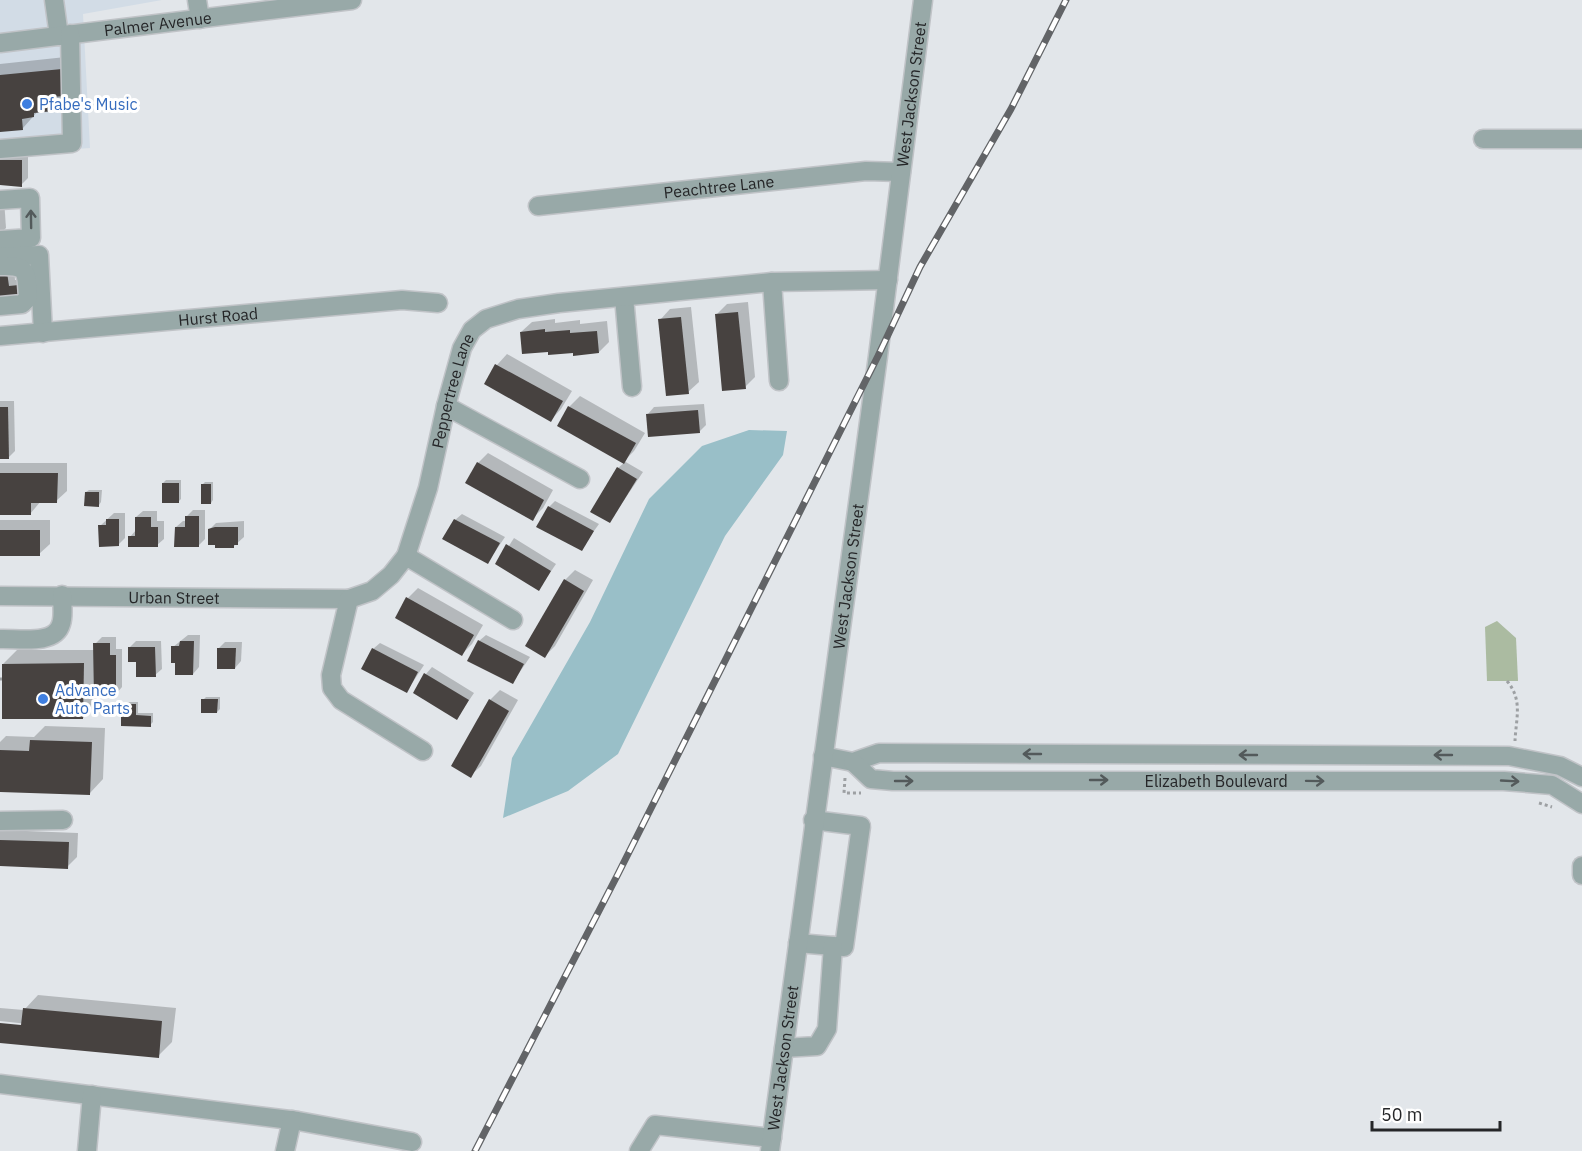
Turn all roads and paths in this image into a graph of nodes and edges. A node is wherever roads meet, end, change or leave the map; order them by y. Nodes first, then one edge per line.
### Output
1 (54, 0) edge
2 (197, 0) edge
3 (352, 0) edge
4 (923, 0) edge
5 (200, 19) junction
6 (65, 35) junction
7 (0, 43) edge
8 (1483, 139) dead end
9 (1582, 139) edge
10 (0, 149) edge
11 (901, 172) junction
12 (0, 200) edge
13 (538, 206) dead end
14 (0, 240) edge
15 (0, 257) edge
16 (0, 266) edge
17 (888, 280) junction
18 (772, 282) junction
19 (624, 297) junction
20 (438, 303) dead end
21 (0, 306) edge
22 (42, 309) junction
23 (0, 314) edge
24 (43, 333) junction
25 (0, 336) edge
26 (779, 381) dead end
27 (632, 387) dead end
28 (446, 406) junction
29 (580, 479) dead end
30 (406, 556) junction
31 (0, 596) edge
32 (62, 596) junction
33 (349, 599) junction
34 (513, 620) dead end
35 (0, 639) edge
36 (1508, 681) dead end
37 (1515, 741) dead end
38 (423, 751) dead end
39 (823, 756) junction
40 (853, 762) junction
41 (1582, 777) edge
42 (1582, 804) edge
43 (63, 820) dead end
44 (813, 820) junction
45 (0, 821) edge
46 (1582, 866) edge
47 (1582, 875) edge
48 (798, 943) junction
49 (833, 946) junction
50 (784, 1048) junction
51 (0, 1084) edge
52 (92, 1095) junction
53 (292, 1120) junction
54 (412, 1142) dead end
55 (771, 1145) edge
56 (87, 1151) edge
57 (285, 1151) edge
58 (639, 1151) edge

1 - 6 street
2 - 5 street
3 - 5 street, Palmer Avenue
4 - 11 street, West Jackson Street
5 - 6 street, Palmer Avenue
6 - 7 street, Palmer Avenue
6 - 10 street
8 - 9 street
11 - 13 street, Peachtree Lane
11 - 17 street, West Jackson Street
14 -> 12 street
15 - 22 street
16 - 21 street
17 - 18 street, Peppertree Lane
17 - 39 street, West Jackson Street
18 - 19 street, Peppertree Lane
18 - 26 street
19 - 27 street
19 - 28 street, Peppertree Lane
20 - 24 street, Hurst Road
22 - 23 street
22 - 24 street
24 - 25 street, Hurst Road
28 - 29 street
28 - 30 street, Peppertree Lane
30 - 33 street, Peppertree Lane
30 - 34 street
31 - 32 street, Urban Street
32 - 33 street, Urban Street
32 - 35 street
33 - 38 street
36 - 37 path
39 - 40 street, Elizabeth Boulevard
39 - 44 street, West Jackson Street
41 -> 40 street, Elizabeth Boulevard
40 -> 42 street, Elizabeth Boulevard
43 - 45 street
44 - 48 street, West Jackson Street
44 - 49 street
46 - 47 street
48 - 49 street
48 - 50 street, West Jackson Street
49 - 50 street
50 - 55 street, West Jackson Street
51 - 52 street
52 - 53 street
52 - 56 street
53 - 54 street
53 - 57 street
55 - 58 street

